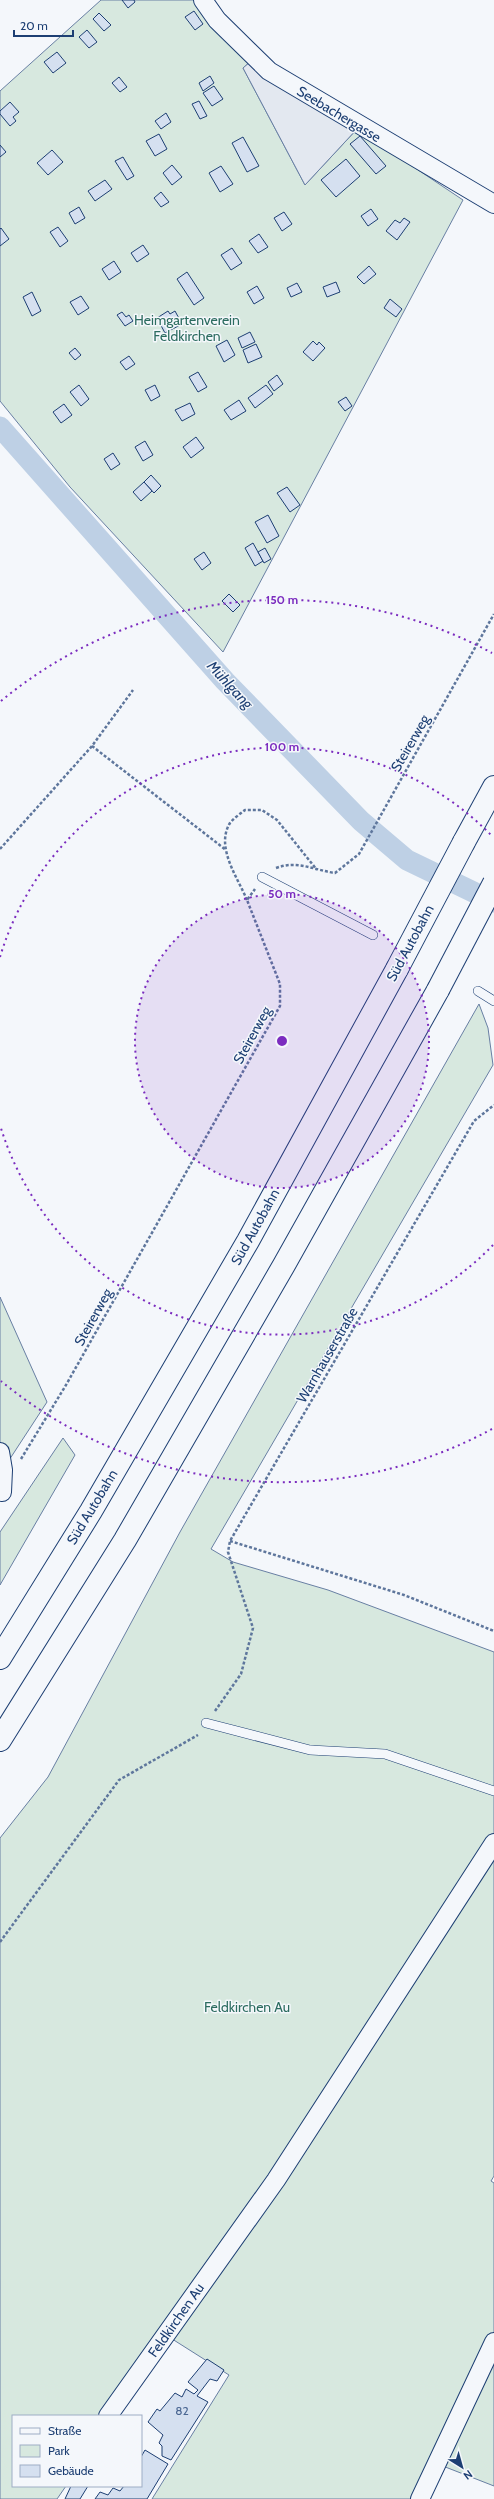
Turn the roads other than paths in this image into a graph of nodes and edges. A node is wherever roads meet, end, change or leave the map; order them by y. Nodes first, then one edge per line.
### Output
1 (203, 0) edge
2 (494, 204) edge
3 (494, 787) edge
4 (262, 877) road end
5 (494, 883) edge
6 (373, 935) dead end
7 (478, 991) dead end
8 (494, 1001) edge
9 (0, 1452) edge
10 (2, 1492) dead end
11 (0, 1658) edge
12 (206, 1723) dead end
13 (0, 1740) edge
14 (494, 1791) edge
15 (494, 1843) edge
16 (494, 2342) edge
17 (109, 2415) edge
18 (420, 2499) edge

1 - 2 street, Seebachergasse
3 - 11 highway, Süd Autobahn, bridge
4 - 6 lane
5 - 13 highway, bridge
7 - 8 lane
9 - 10 street
12 - 14 lane
15 - 17 street, Feldkirchen Au
16 - 18 street

